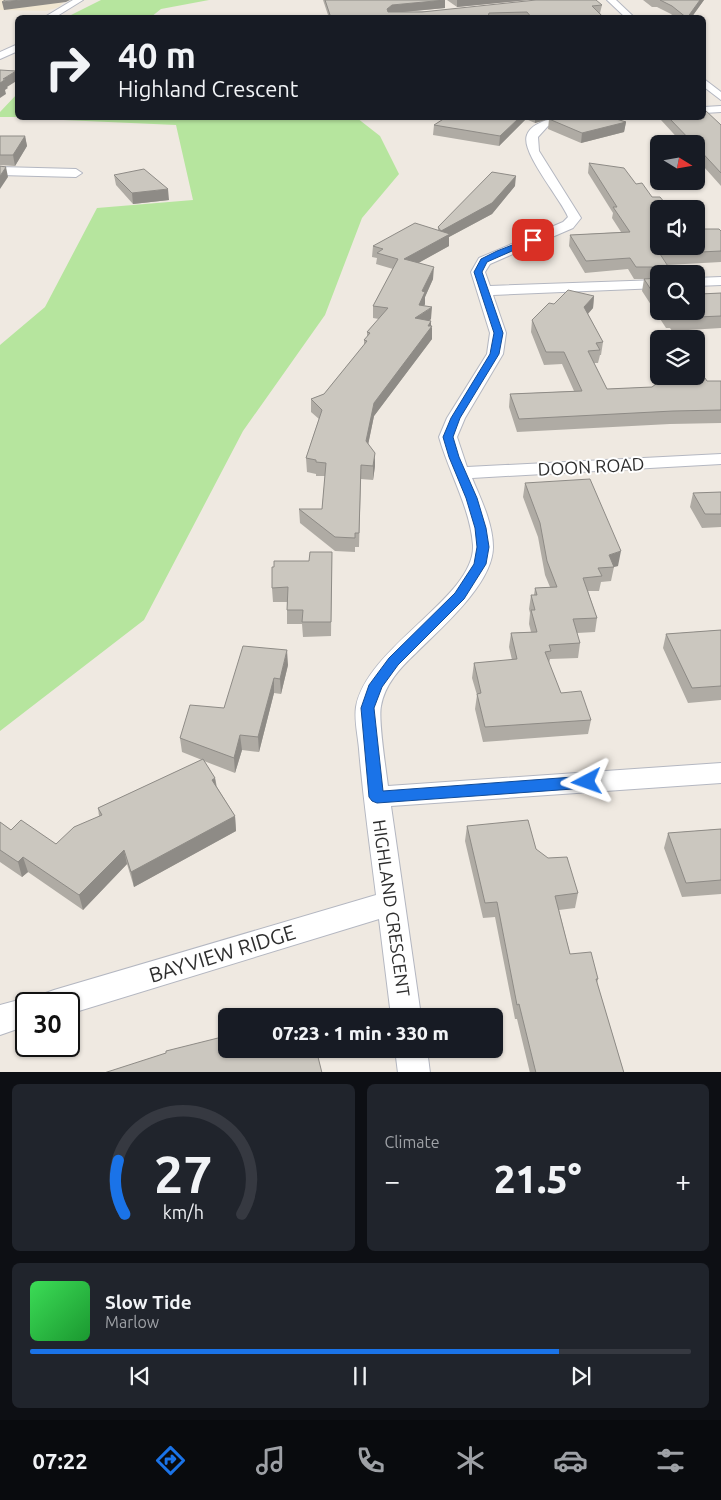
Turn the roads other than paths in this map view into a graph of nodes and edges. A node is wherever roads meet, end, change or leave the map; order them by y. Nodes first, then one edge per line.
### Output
1 (79, 0) edge
2 (611, 0) edge
3 (52, 15) edge
4 (628, 15) edge
5 (15, 48) edge
6 (0, 56) edge
7 (706, 84) edge
8 (721, 98) edge
9 (706, 110) edge
10 (721, 110) edge
11 (559, 120) edge
12 (0, 171) edge
13 (76, 173) dead end
14 (721, 281) edge
15 (705, 282) edge
16 (650, 284) edge
17 (486, 291) junction
18 (721, 459) edge
19 (461, 473) junction
20 (721, 773) edge
21 (377, 797) junction
22 (391, 903) junction
23 (80, 996) edge
24 (405, 1008) edge
25 (15, 1015) edge
26 (0, 1020) edge
27 (412, 1058) edge
28 (414, 1072) edge

1 - 3 street
2 - 4 street
5 - 6 street
7 - 8 street
9 - 10 street
11 - 17 street, HIGHLAND CRESCENT
12 - 13 street
14 - 15 street
16 - 17 street
17 - 19 street, HIGHLAND CRESCENT
18 - 19 street, DOON ROAD
19 - 21 street, HIGHLAND CRESCENT
20 - 21 street
21 - 22 street, HIGHLAND CRESCENT
22 - 23 street, BAYVIEW RIDGE
22 - 24 street, HIGHLAND CRESCENT
25 - 26 street
27 - 28 street

